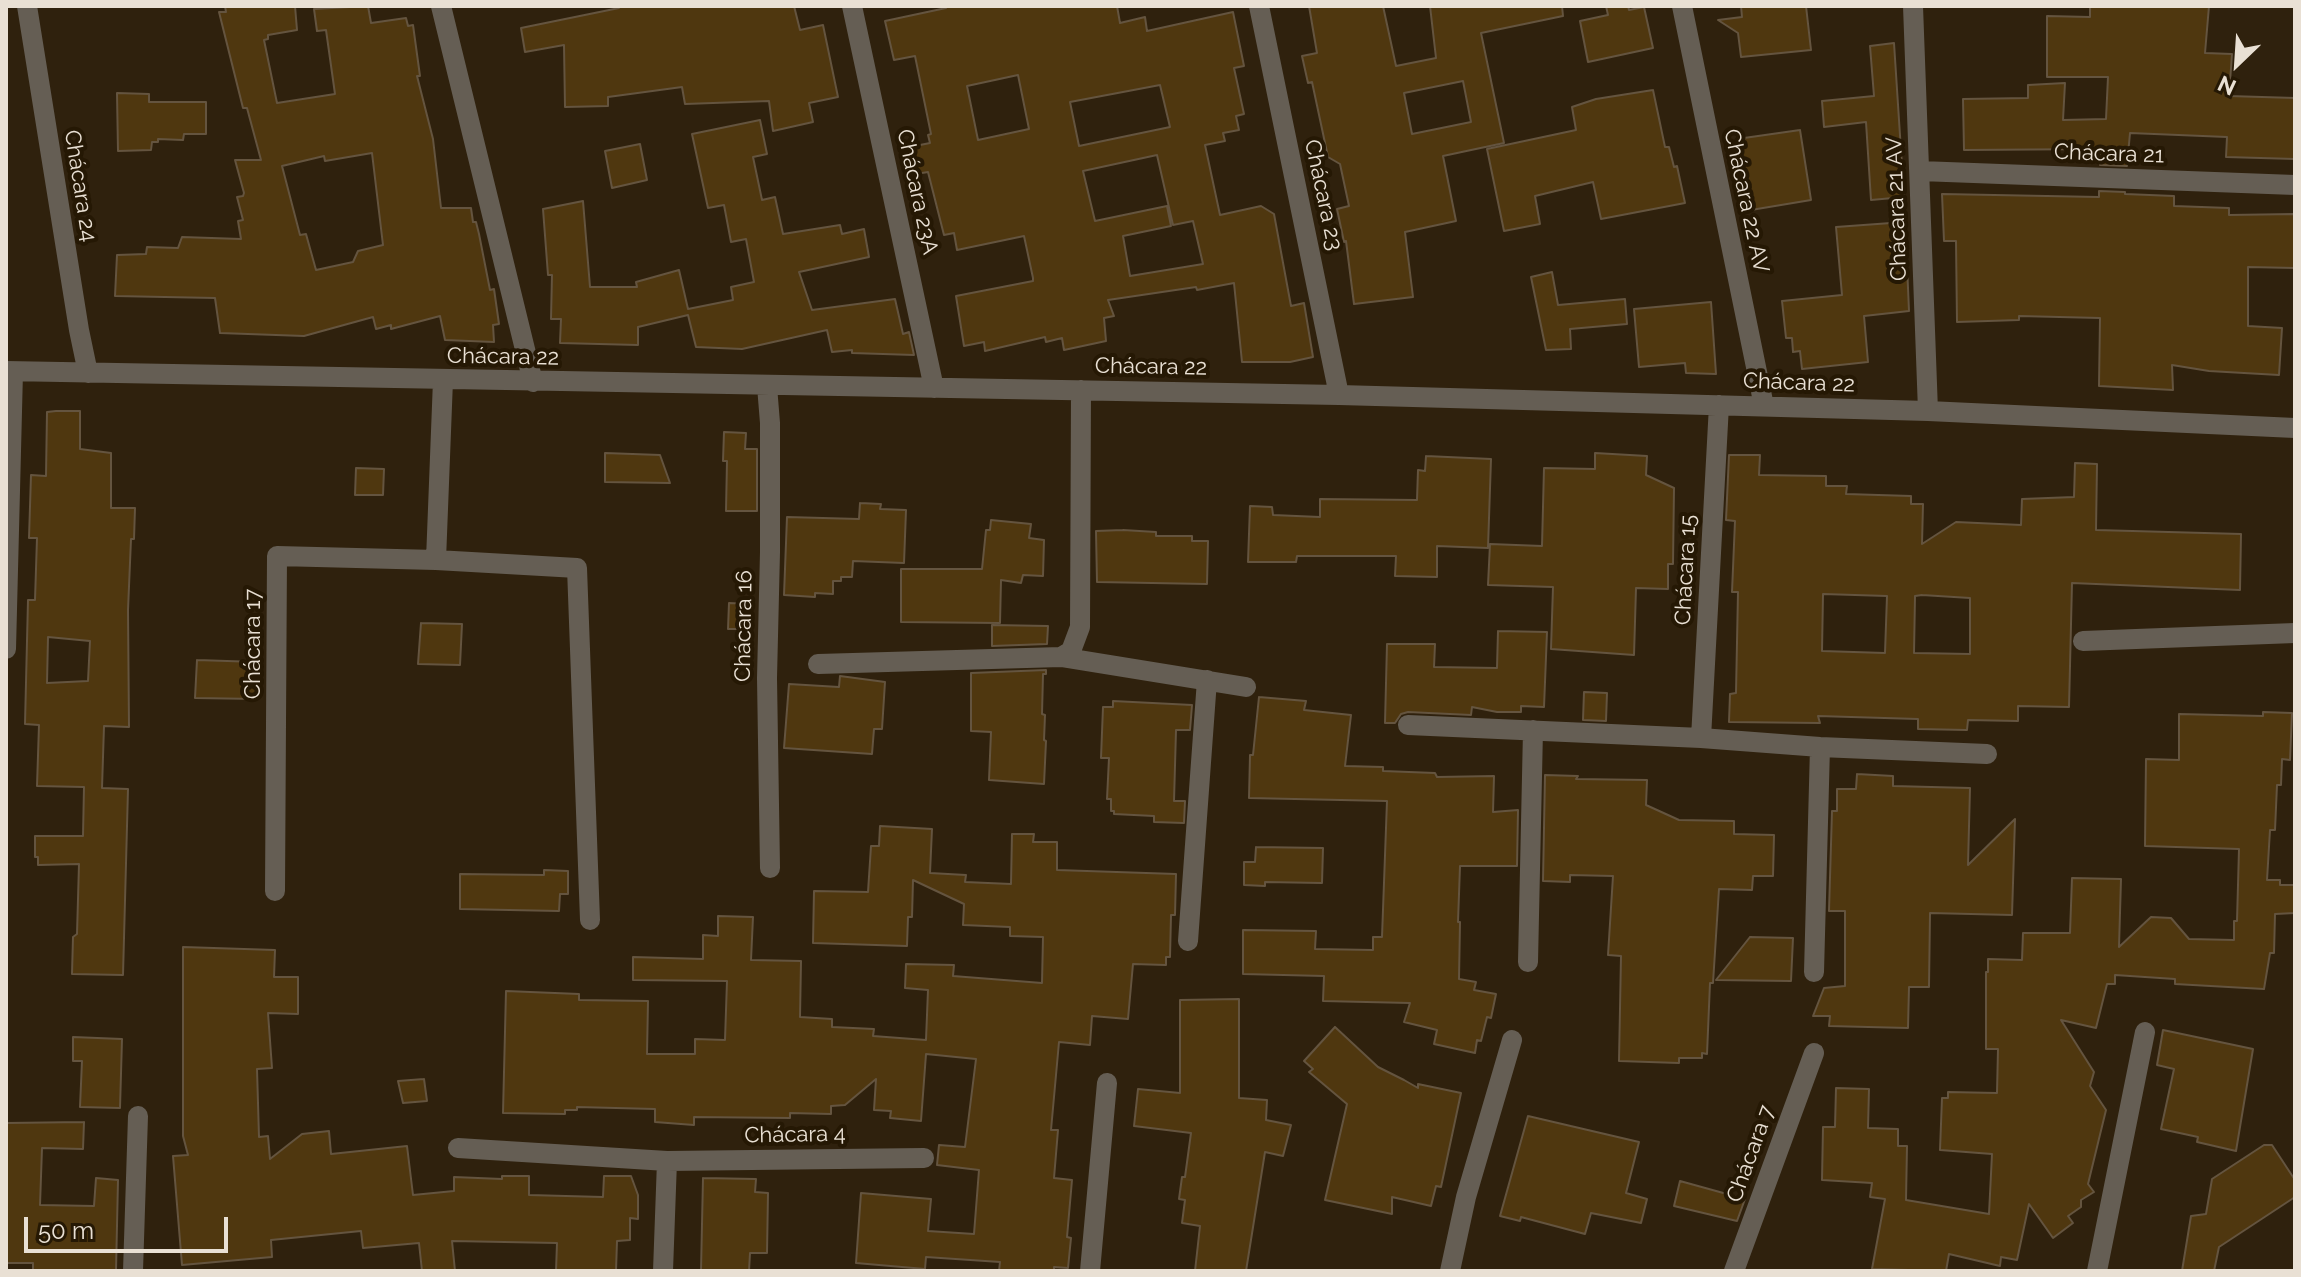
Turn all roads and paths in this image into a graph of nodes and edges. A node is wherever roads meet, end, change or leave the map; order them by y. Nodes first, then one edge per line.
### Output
1 (27, 6) edge
2 (441, 6) edge
3 (852, 6) edge
4 (1259, 6) edge
5 (1682, 6) edge
6 (1913, 6) edge
7 (1920, 171) junction
8 (2295, 185) edge
9 (10, 372) edge
10 (88, 373) junction
11 (443, 380) junction
12 (533, 382) junction
13 (767, 386) junction
14 (934, 388) junction
15 (1081, 390) junction
16 (1339, 395) junction
17 (1719, 405) junction
18 (1764, 406) junction
19 (1928, 411) junction
20 (2295, 428) edge
21 (436, 560) junction
22 (2295, 633) edge
23 (2083, 641) dead end
24 (6, 649) edge
25 (1061, 657) junction
26 (818, 664) dead end
27 (1207, 680) junction
28 (1246, 687) dead end
29 (1408, 725) dead end
30 (1533, 730) junction
31 (1701, 738) junction
32 (1820, 747) junction
33 (1987, 754) dead end
34 (770, 868) dead end
35 (275, 891) dead end
36 (590, 920) dead end
37 (1188, 941) dead end
38 (1528, 962) dead end
39 (1814, 972) dead end
40 (2145, 1032) dead end
41 (1512, 1040) dead end
42 (1814, 1053) dead end
43 (1107, 1083) dead end
44 (138, 1116) dead end
45 (458, 1148) dead end
46 (924, 1158) dead end
47 (667, 1161) junction
48 (133, 1271) edge
49 (663, 1271) edge
50 (1090, 1271) edge
51 (1450, 1271) edge
52 (1734, 1271) edge
53 (2097, 1271) edge

1 - 10 street, Chácara 24
2 - 12 street
3 - 14 street, Chácara 23A
4 - 16 street, Chácara 23
5 - 18 street, Chácara 22 AV
6 - 7 street, Chácara 21 AV
7 - 8 street, Chácara 21
7 - 19 street, Chácara 21 AV
9 - 10 street, Chácara 22
9 - 24 street
10 - 11 street, Chácara 22
11 - 12 street, Chácara 22
11 - 21 street
12 - 13 street, Chácara 22
13 - 14 street, Chácara 22
13 - 34 street, Chácara 16
14 - 15 street, Chácara 22
15 - 16 street, Chácara 22
15 - 25 street
16 - 17 street, Chácara 22
17 - 18 street, Chácara 22
17 - 31 street, Chácara 15
18 - 19 street, Chácara 22
19 - 20 street, Chácara 22
21 - 35 street, Chácara 17
21 - 36 street, Chácara 17
22 - 23 street
25 - 26 street
25 - 27 street
27 - 28 street
27 - 37 street
29 - 30 street
30 - 31 street
30 - 38 street
31 - 32 street
32 - 33 street
32 - 39 street
40 - 53 street
41 - 51 street
42 - 52 street, Chácara 7
43 - 50 street
44 - 48 street
45 - 47 street, Chácara 4
46 - 47 street, Chácara 4
47 - 49 street

